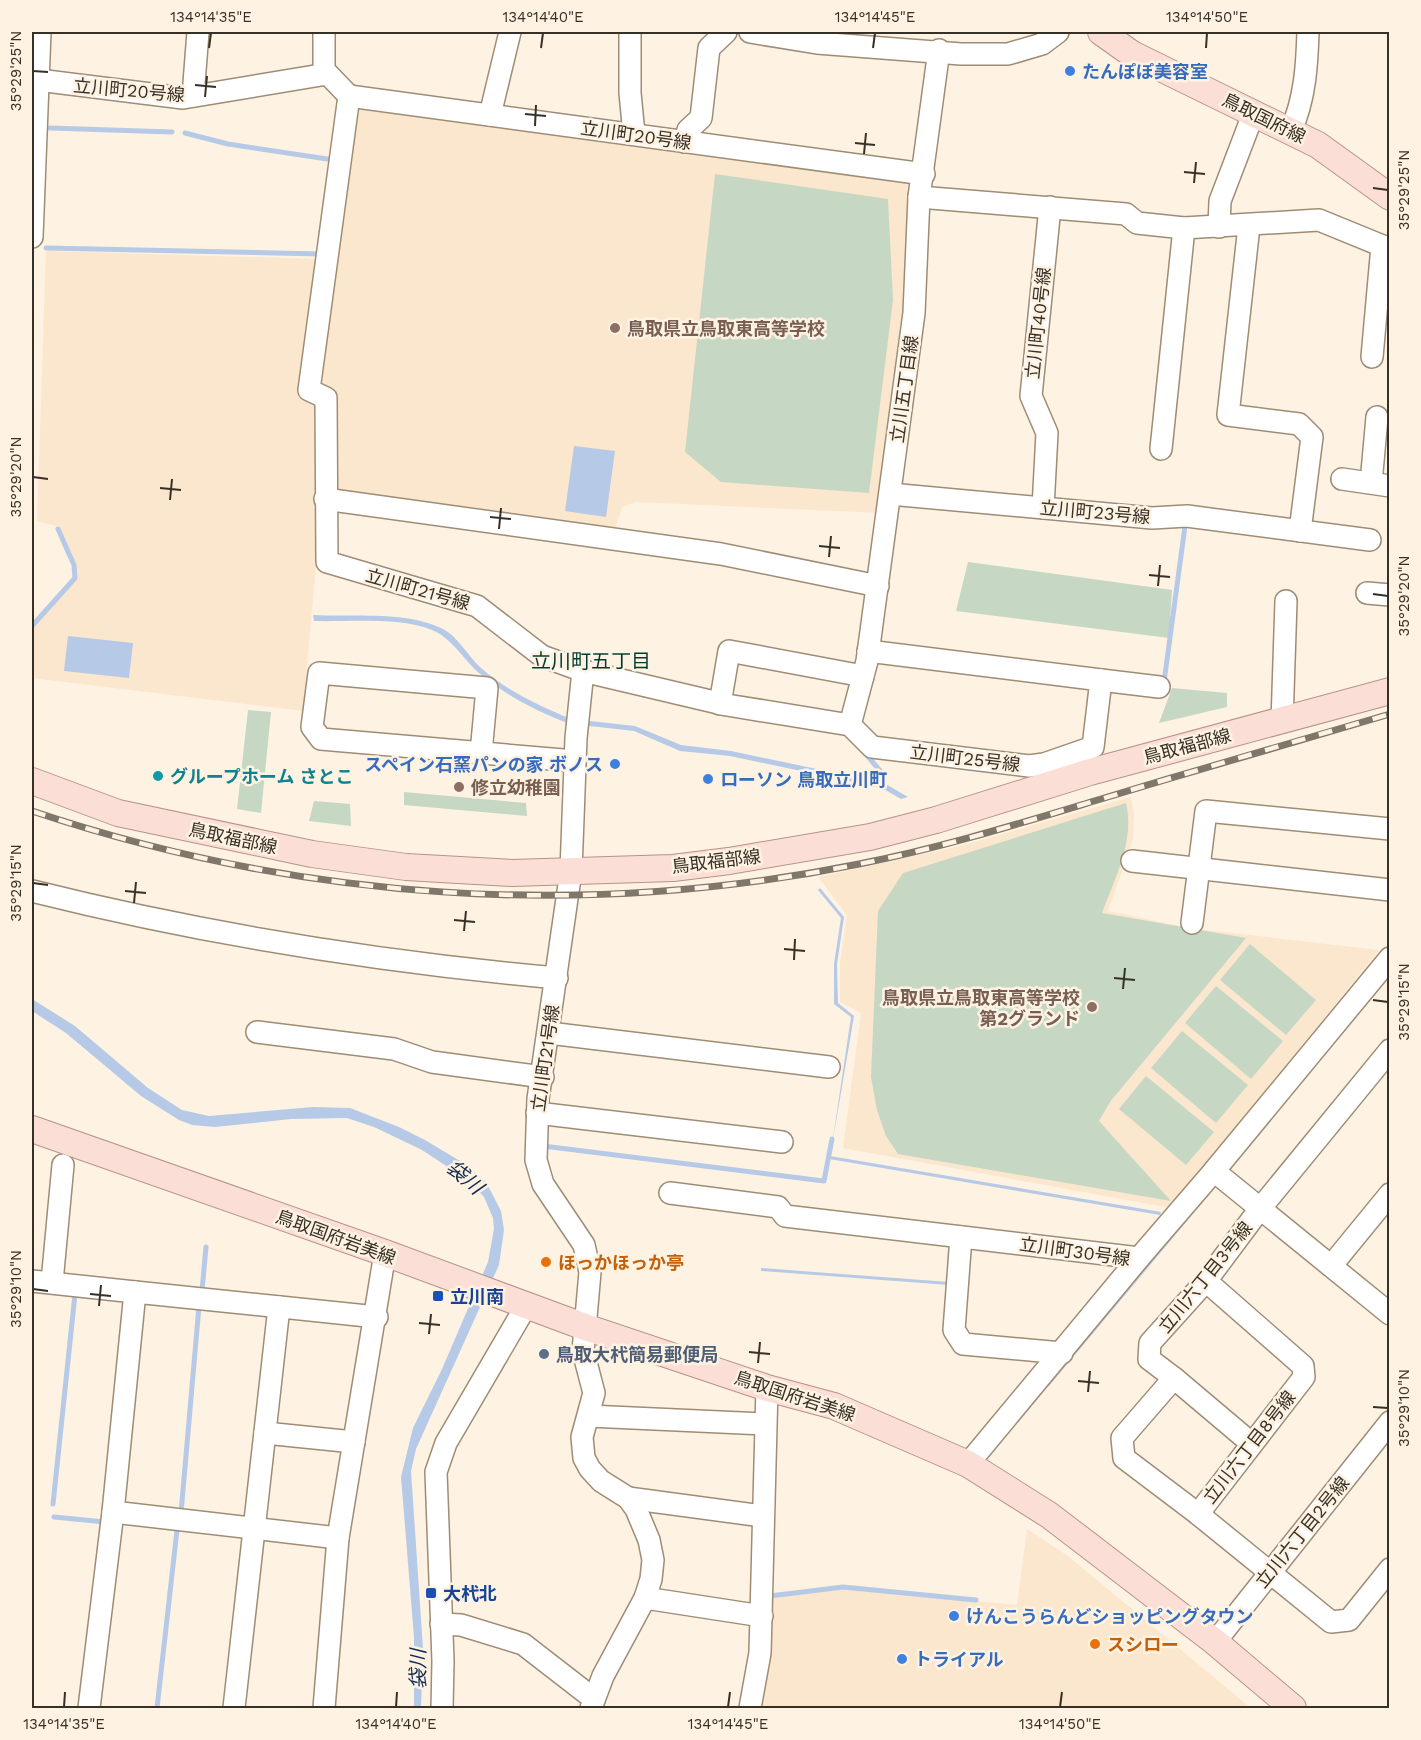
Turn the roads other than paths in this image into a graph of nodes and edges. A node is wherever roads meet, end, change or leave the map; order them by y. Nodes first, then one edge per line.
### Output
1 (40, 32) edge
2 (198, 32) edge
3 (324, 32) edge
4 (510, 32) edge
5 (630, 32) edge
6 (726, 32) edge
7 (750, 32) edge
8 (1058, 32) edge
9 (1101, 32) edge
10 (1308, 32) edge
11 (939, 50) junction
12 (327, 74) junction
13 (38, 80) junction
14 (193, 96) junction
15 (349, 96) junction
16 (1254, 112) junction
17 (490, 115) junction
18 (1291, 130) junction
19 (634, 134) junction
20 (685, 142) junction
21 (924, 174) junction
22 (919, 196) junction
23 (1389, 197) edge
24 (1050, 207) junction
25 (1249, 226) junction
26 (1219, 227) junction
27 (1184, 228) junction
28 (32, 237) edge
29 (1386, 247) edge
30 (1372, 357) dead end
31 (1377, 417) dead end
32 (1161, 449) dead end
33 (1342, 479) dead end
34 (1380, 484) edge
35 (890, 494) junction
36 (325, 499) junction
37 (1042, 508) junction
38 (1300, 531) junction
39 (1370, 540) dead end
40 (878, 586) junction
41 (1367, 593) dead end
42 (1389, 595) edge
43 (1286, 601) dead end
44 (868, 651) junction
45 (583, 670) junction
46 (863, 676) junction
47 (1101, 680) junction
48 (1159, 687) dead end
49 (1389, 691) edge
50 (720, 704) junction
51 (1282, 722) junction
52 (850, 725) junction
53 (482, 753) junction
54 (1092, 759) junction
55 (575, 761) junction
56 (32, 782) edge
57 (1389, 829) edge
58 (1132, 861) dead end
59 (1200, 870) junction
60 (571, 871) junction
61 (1389, 890) edge
62 (32, 891) edge
63 (1192, 923) dead end
64 (1389, 957) edge
65 (557, 978) junction
66 (257, 1032) dead end
67 (549, 1033) junction
68 (1389, 1050) edge
69 (829, 1067) dead end
70 (543, 1077) junction
71 (537, 1113) junction
72 (32, 1129) edge
73 (782, 1142) dead end
74 (63, 1165) dead end
75 (1214, 1171) junction
76 (670, 1193) dead end
77 (1389, 1194) edge
78 (1259, 1210) junction
79 (961, 1237) junction
80 (385, 1254) junction
81 (1139, 1258) junction
82 (1331, 1266) junction
83 (1206, 1281) junction
84 (42, 1282) edge
85 (135, 1292) junction
86 (526, 1306) junction
87 (279, 1307) junction
88 (1389, 1314) edge
89 (377, 1317) junction
90 (585, 1327) junction
91 (1062, 1353) junction
92 (1174, 1378) junction
93 (767, 1388) junction
94 (589, 1416) junction
95 (1389, 1422) edge
96 (765, 1424) junction
97 (265, 1433) junction
98 (354, 1442) junction
99 (1251, 1443) junction
100 (968, 1464) junction
101 (628, 1498) junction
102 (113, 1512) junction
103 (1198, 1514) junction
104 (762, 1516) junction
105 (254, 1529) junction
106 (338, 1538) junction
107 (1389, 1569) edge
108 (1269, 1572) junction
109 (645, 1598) junction
110 (762, 1616) junction
111 (441, 1624) junction
112 (1215, 1642) junction
113 (592, 1704) edge
114 (88, 1708) edge
115 (234, 1708) edge
116 (324, 1708) edge
117 (442, 1708) edge
118 (750, 1708) edge
119 (1293, 1708) edge

1 - 13 street
2 - 14 street
3 - 12 street
4 - 17 street
5 - 19 street
6 - 20 street
7 - 11 street
8 - 11 street
9 - 16 main road, 鳥取国府線
10 - 18 street
11 - 21 street, 立川五丁目線
12 - 14 street, 立川町20号線
12 - 15 street
13 - 14 street, 立川町20号線
13 - 28 street
15 - 17 street, 立川町20号線
15 - 36 street, 立川町21号線
16 - 18 main road, 鳥取国府線
16 - 26 street
17 - 19 street, 立川町20号線
18 - 23 main road, 鳥取国府線
19 - 20 street, 立川町20号線
20 - 21 street, 立川町20号線
21 - 22 street, 立川五丁目線
22 - 24 street
22 - 35 street, 立川五丁目線
24 - 27 street
24 - 37 street, 立川町40号線
25 - 26 street
25 - 29 street
25 - 38 street
26 - 27 street
27 - 32 street
29 - 30 street
31 - 34 street
33 - 34 street
35 - 37 street, 立川町23号線
35 - 40 street, 立川五丁目線
36 - 40 street
36 - 45 street, 立川町21号線
37 - 38 street, 立川町23号線
38 - 39 street, 立川町23号線
40 - 44 street, 立川五丁目線
41 - 42 street
43 - 51 street
44 - 46 street, 立川五丁目線
44 - 47 street
45 - 50 street
45 - 55 street, 立川町21号線
46 - 50 street
46 - 52 street, 立川五丁目線
47 - 48 street
47 - 54 street
49 - 51 main road, 鳥取福部線
50 - 52 street
51 - 54 main road, 鳥取福部線
52 - 54 street, 立川町25号線
53 - 53 street
53 - 55 street
54 - 60 main road, 鳥取福部線
55 - 60 street, 立川町21号線
56 - 60 main road, 鳥取福部線
57 - 59 street
58 - 59 street
59 - 61 street
59 - 63 street
60 - 65 street, 立川町21号線
62 - 65 street
64 - 75 street
65 - 67 street, 立川町21号線
66 - 70 street
67 - 69 street
67 - 70 street, 立川町21号線
68 - 78 street, 立川六丁目3号線
70 - 71 street, 立川町21号線
71 - 73 street
71 - 90 street, 立川町21号線
72 - 80 main road, 鳥取国府岩美線
74 - 84 street
75 - 78 street
75 - 81 street
76 - 79 street, 立川町30号線
77 - 82 street
78 - 82 street
78 - 83 street, 立川六丁目3号線
79 - 81 street, 立川町30号線
79 - 91 street
80 - 86 main road, 鳥取国府岩美線
80 - 89 street
81 - 91 street, 立川町30号線
82 - 88 street
83 - 92 street, 立川六丁目3号線
83 - 99 street, 立川六丁目8号線
84 - 85 street
85 - 87 street
85 - 102 street
86 - 90 main road, 鳥取国府岩美線
86 - 111 street
87 - 89 street
87 - 97 street
89 - 98 street
90 - 93 main road, 鳥取国府岩美線
90 - 94 street, 立川町21号線
91 - 100 street, 立川町30号線
92 - 99 street
92 - 103 street
93 - 96 street
93 - 100 main road, 鳥取国府岩美線
94 - 96 street
94 - 101 street, 立川町21号線
95 - 108 street, 立川六丁目2号線
96 - 104 street
97 - 98 street
97 - 105 street
98 - 106 street
99 - 103 street, 立川六丁目8号線
100 - 112 main road, 鳥取国府岩美線
101 - 104 street
101 - 109 street
102 - 105 street
102 - 114 street
103 - 108 street
104 - 110 street
105 - 106 street
105 - 115 street
106 - 116 street
107 - 108 street
108 - 112 street, 立川六丁目2号線
109 - 110 street
109 - 113 street
110 - 118 street
111 - 113 street
111 - 117 street
112 - 119 main road, 鳥取国府岩美線

